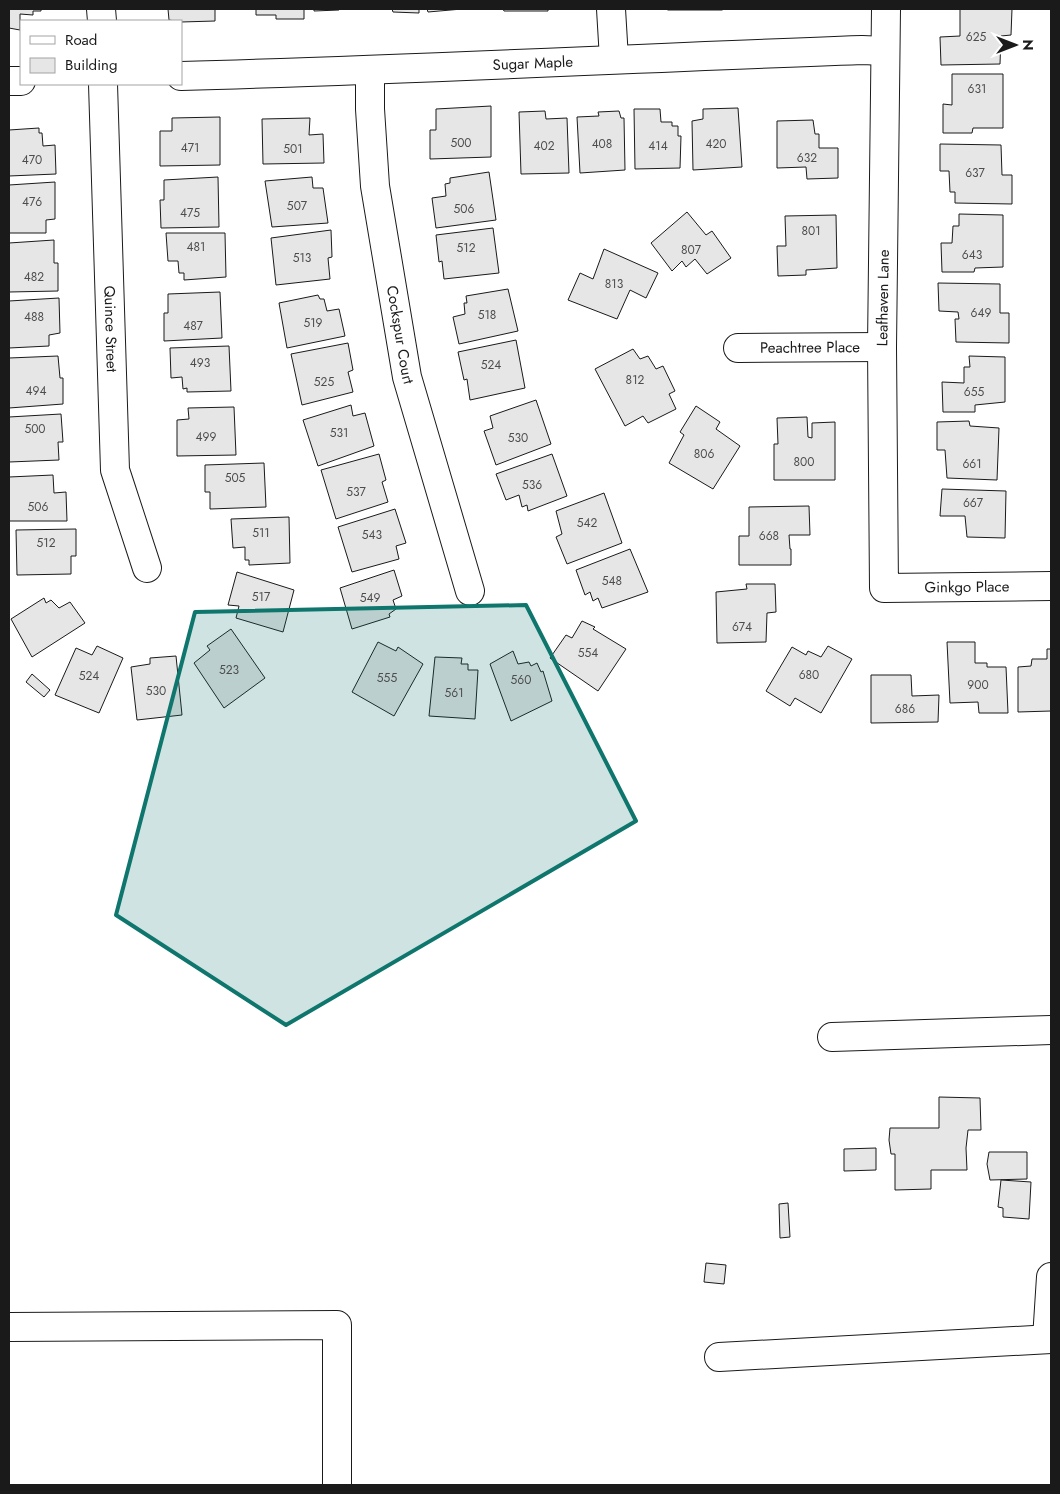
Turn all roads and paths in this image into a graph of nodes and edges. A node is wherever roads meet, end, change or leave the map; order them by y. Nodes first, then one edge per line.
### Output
1 (611, 9) edge
2 (886, 9) edge
3 (885, 51) junction
4 (614, 59) junction
5 (370, 71) junction
6 (182, 76) edge
7 (103, 85) edge
8 (882, 347) junction
9 (738, 348) dead end
10 (147, 568) dead end
11 (1051, 586) edge
12 (884, 588) joint
13 (470, 591) dead end
14 (1051, 1030) edge
15 (832, 1037) dead end
16 (1051, 1277) edge
17 (9, 1327) edge
18 (1049, 1339) edge
19 (719, 1356) dead end
20 (336, 1485) edge

1 - 4 street
2 - 3 street, Leafhaven Lane
3 - 4 street, Sugar Maple
3 - 8 street, Leafhaven Lane
4 - 5 street, Sugar Maple
5 - 6 street, Sugar Maple
5 - 13 street, Cockspur Court
7 - 10 street, Quince Street
8 - 9 street, Peachtree Place
8 - 12 street, Leafhaven Lane
11 - 12 street, Ginkgo Place
14 - 15 street
16 - 18 street
17 - 20 street
18 - 19 street

